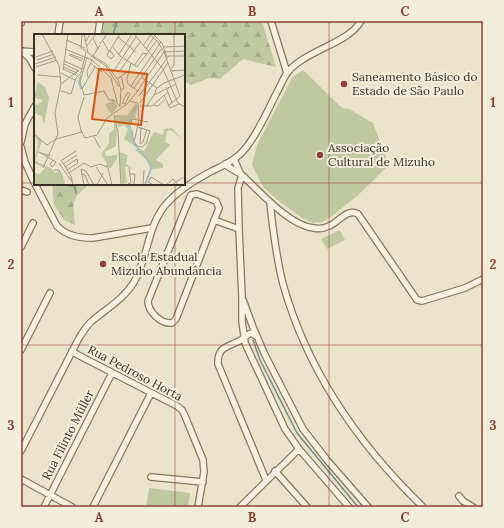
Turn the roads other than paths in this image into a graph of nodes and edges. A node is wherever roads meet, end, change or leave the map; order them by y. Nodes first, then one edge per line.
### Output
1 (60, 21) edge
2 (100, 21) edge
3 (271, 21) edge
4 (361, 21) edge
5 (58, 34) edge
6 (98, 34) edge
7 (21, 51) edge
8 (34, 52) edge
9 (34, 66) edge
10 (287, 73) junction
11 (34, 108) edge
12 (21, 142) edge
13 (21, 147) edge
14 (234, 159) junction
15 (225, 164) junction
16 (242, 175) junction
17 (34, 182) edge
18 (36, 185) edge
19 (21, 190) edge
20 (27, 192) dead end
21 (270, 203) junction
22 (214, 220) junction
23 (33, 223) dead end
24 (152, 228) junction
25 (239, 229) junction
26 (21, 247) edge
27 (483, 279) edge
28 (50, 293) dead end
29 (242, 297) junction
30 (257, 337) junction
31 (244, 338) junction
32 (21, 350) edge
33 (72, 351) junction
34 (112, 373) junction
35 (151, 393) junction
36 (299, 449) junction
37 (21, 451) edge
38 (275, 471) junction
39 (151, 477) dead end
40 (21, 479) edge
41 (266, 480) junction
42 (203, 482) junction
43 (50, 495) junction
44 (459, 496) dead end
45 (44, 507) edge
46 (72, 507) edge
47 (93, 507) edge
48 (198, 507) edge
49 (240, 507) edge
50 (307, 507) edge
51 (349, 507) edge
52 (368, 507) edge
53 (423, 507) edge
54 (473, 507) edge

1 - 5 street
2 - 6 street
3 - 10 street
4 - 10 street
7 - 8 street
7 - 9 street
10 - 14 street
11 - 12 street
13 - 17 street
14 - 15 street
14 - 16 street
15 - 16 street
15 - 24 street
16 - 21 street
16 - 25 street
18 - 24 street
19 - 20 street
21 - 27 street
21 - 53 street
22 - 22 street
22 - 25 street
23 - 26 street
24 - 33 street
25 - 29 street
28 - 32 street
29 - 30 street
29 - 31 street
30 - 31 street
30 - 52 street
31 - 36 street
31 - 41 street
33 - 34 street, Rua Pedroso Horta
33 - 37 street
34 - 35 street, Rua Pedroso Horta
34 - 43 street, Rua Filinto Müller
35 - 42 street, Rua Pedroso Horta
35 - 47 street
36 - 38 street
36 - 51 street
38 - 41 street
38 - 50 street
39 - 42 street
40 - 43 street
41 - 49 street
42 - 48 street, Rua Pedroso Horta
43 - 45 street, Rua Filinto Müller
43 - 46 street
44 - 54 street

